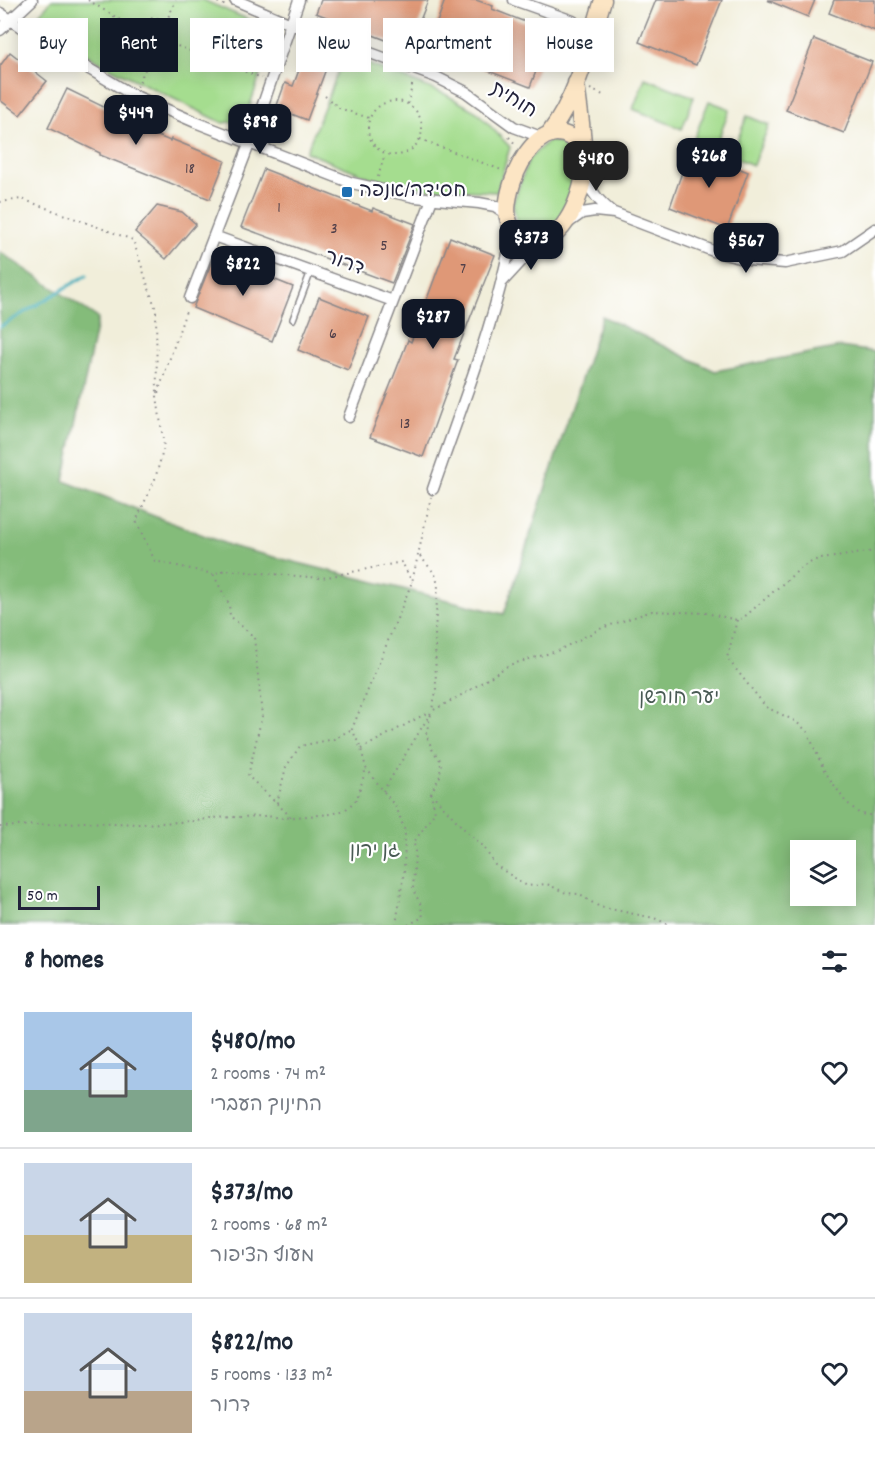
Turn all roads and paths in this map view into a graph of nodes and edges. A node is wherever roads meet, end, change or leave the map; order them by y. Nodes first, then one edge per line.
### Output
1 (32, 0) edge
2 (88, 0) edge
3 (176, 0) edge
4 (235, 0) edge
5 (299, 0) edge
6 (514, 0) edge
7 (603, 0) edge
8 (0, 13) edge
9 (117, 18) edge
10 (167, 18) edge
11 (565, 18) edge
12 (10, 21) junction
13 (291, 24) junction
14 (0, 30) edge
15 (178, 46) edge
16 (383, 57) edge
17 (144, 72) edge
18 (415, 72) edge
19 (423, 72) edge
20 (271, 82) junction
21 (576, 83) junction
22 (134, 95) junction
23 (325, 96) dead end
24 (408, 104) junction
25 (369, 118) junction
26 (545, 135) junction
27 (420, 139) junction
28 (250, 142) junction
29 (583, 149) junction
30 (385, 154) junction
31 (584, 174) junction
32 (516, 175) junction
33 (374, 189) junction
34 (432, 199) junction
35 (0, 202) edge
36 (614, 213) junction
37 (510, 222) junction
38 (562, 227) junction
39 (875, 229) edge
40 (214, 236) junction
41 (542, 241) junction
42 (311, 271) junction
43 (502, 282) junction
44 (190, 298) joint
45 (393, 301) junction
46 (293, 319) dead end
47 (157, 396) junction
48 (349, 417) dead end
49 (433, 489) joint
50 (875, 551) edge
51 (420, 555) junction
52 (213, 574) junction
53 (412, 582) junction
54 (737, 620) junction
55 (432, 711) junction
56 (352, 729) junction
57 (361, 749) junction
58 (366, 768) junction
59 (383, 791) junction
60 (431, 793) junction
61 (277, 803) junction
62 (875, 816) edge
63 (291, 817) junction
64 (0, 827) edge
65 (396, 925) edge
66 (408, 925) edge
67 (670, 925) edge

1 - 12 street
2 - 9 path
3 - 10 path
4 - 13 street, חוחית
5 - 13 street
6 - 11 street
7 - 21 street
8 - 12 street
12 - 14 street
12 - 22 street
13 - 16 street, חוחית
13 - 20 street
15 - 20 path
17 - 22 path
18 - 24 path
19 - 26 street, חוחית
20 - 28 street
21 - 26 street
21 - 29 street
22 - 28 street
23 - 25 path
24 - 25 path
24 - 27 path
25 - 30 path
26 - 29 street
26 - 32 street
27 - 30 path
27 - 32 path
28 - 33 street
28 - 40 street
29 - 31 street
30 - 33 path
31 - 36 street
31 - 38 street
32 - 37 street
33 - 34 street
34 - 37 street
34 - 45 street
35 - 47 path
36 - 38 street
36 - 39 street
37 - 41 street
37 - 43 street
38 - 41 street
40 - 42 street, דרור
40 - 44 street
41 - 43 street
42 - 45 street, דרור
42 - 46 lane
43 - 49 street
44 - 47 path
45 - 48 street
47 - 52 path
49 - 51 path
50 - 54 path
51 - 53 path
51 - 55 path
52 - 53 path
52 - 61 path
53 - 56 path
54 - 55 path
54 - 62 path
55 - 57 path
55 - 59 path
55 - 60 path
56 - 57 path
56 - 61 path
57 - 58 path
58 - 59 path
58 - 63 path
59 - 65 path
60 - 66 path
60 - 67 path
61 - 63 path
63 - 64 path

